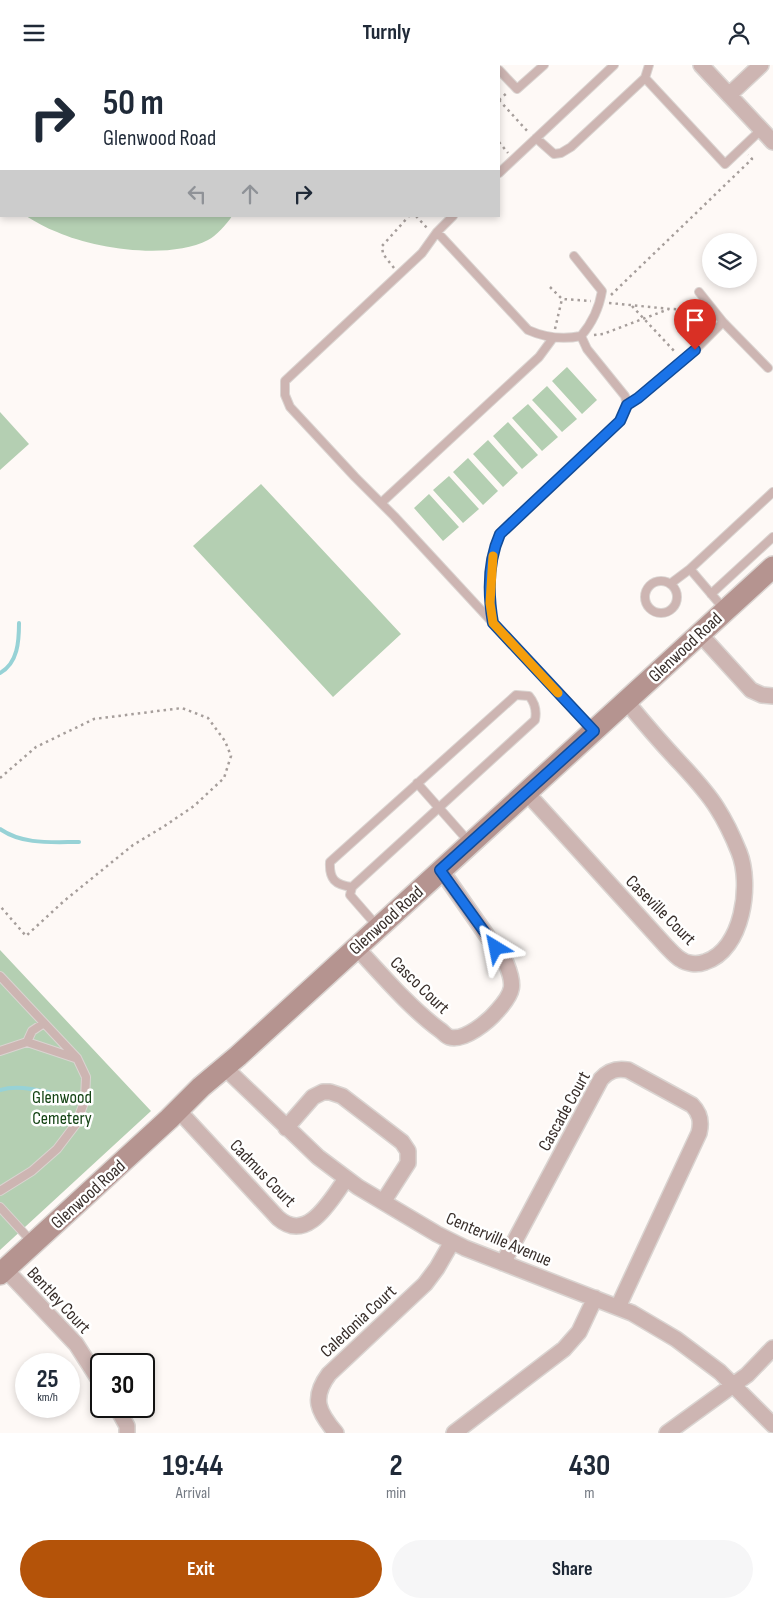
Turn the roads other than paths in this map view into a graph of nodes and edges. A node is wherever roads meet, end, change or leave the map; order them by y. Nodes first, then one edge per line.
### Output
1 (544, 65) edge
2 (614, 65) edge
3 (649, 65) edge
4 (701, 65) edge
5 (762, 65) edge
6 (500, 71) edge
7 (645, 78) junction
8 (729, 95) junction
9 (762, 129) junction
10 (536, 139) junction
11 (773, 141) edge
12 (500, 172) edge
13 (452, 217) edge
14 (435, 233) junction
15 (574, 256) dead end
16 (699, 292) dead end
17 (723, 322) junction
18 (582, 336) junction
19 (553, 338) junction
20 (768, 369) dead end
21 (627, 405) junction
22 (773, 492) edge
23 (381, 503) junction
24 (773, 537) edge
25 (773, 567) edge
26 (690, 569) junction
27 (670, 584) junction
28 (711, 594) junction
29 (725, 611) junction
30 (493, 623) junction
31 (700, 634) junction
32 (773, 696) edge
33 (626, 701) junction
34 (594, 731) junction
35 (418, 783) junction
36 (526, 792) junction
37 (438, 807) junction
38 (470, 843) junction
39 (440, 870) junction
40 (352, 887) junction
41 (378, 927) junction
42 (356, 947) junction
43 (0, 976) edge
44 (44, 1023) junction
45 (27, 1042) junction
46 (0, 1051) edge
47 (77, 1058) junction
48 (224, 1067) junction
49 (178, 1110) junction
50 (286, 1128) junction
51 (346, 1179) junction
52 (0, 1191) edge
53 (383, 1202) junction
54 (0, 1207) edge
55 (452, 1242) junction
56 (34, 1243) junction
57 (503, 1263) junction
58 (2, 1271) edge
59 (595, 1298) junction
60 (618, 1307) junction
61 (773, 1349) edge
62 (90, 1365) edge
63 (734, 1385) junction
64 (123, 1418) edge
65 (773, 1425) edge
66 (127, 1433) edge
67 (336, 1433) edge
68 (454, 1433) edge
69 (668, 1433) edge

1 - 6 lane
2 - 10 lane
3 - 7 lane
4 - 8 street
5 - 8 street
7 - 9 lane
7 - 10 lane
8 - 9 street
9 - 11 street
10 - 12 lane
13 - 14 lane
14 - 19 lane
14 - 23 lane
15 - 18 lane
16 - 17 lane
17 - 20 lane
17 - 21 lane
18 - 19 lane
18 - 21 lane
19 - 23 lane
21 - 30 lane
22 - 26 lane
23 - 30 lane
24 - 28 lane
25 - 29 street, Glenwood Road
26 - 27 lane
26 - 28 lane
27 - 27 lane
28 - 29 lane
29 - 31 street, Glenwood Road
30 - 34 lane
31 - 32 street
31 - 33 street, Glenwood Road
33 - 34 street, Glenwood Road
33 - 36 street, Caseville Court
34 - 36 street, Glenwood Road
35 - 37 lane
35 - 37 lane
35 - 40 lane
36 - 38 street, Glenwood Road
37 - 38 lane
37 - 40 lane
38 - 39 street, Glenwood Road
39 - 41 street, Glenwood Road
39 - 42 street, Casco Court
40 - 41 lane
41 - 42 street, Glenwood Road
42 - 48 street, Glenwood Road
43 - 44 lane
44 - 45 lane
44 - 47 lane
45 - 46 lane
45 - 47 lane
47 - 52 lane
48 - 49 street, Glenwood Road
48 - 50 street, Centerville Avenue
49 - 51 street, Cadmus Court
49 - 56 street, Glenwood Road
50 - 51 street, Centerville Avenue
50 - 53 street
51 - 53 street, Centerville Avenue
53 - 55 street, Centerville Avenue
54 - 56 lane
55 - 57 street, Centerville Avenue
55 - 67 street, Caledonia Court
56 - 58 street, Glenwood Road
57 - 59 street, Centerville Avenue
57 - 60 street, Cascade Court
58 - 62 street, Bentley Court
59 - 60 street, Centerville Avenue
59 - 68 street
60 - 63 street, Centerville Avenue
61 - 63 street
63 - 65 street, Centerville Avenue
63 - 69 street
64 - 66 street

